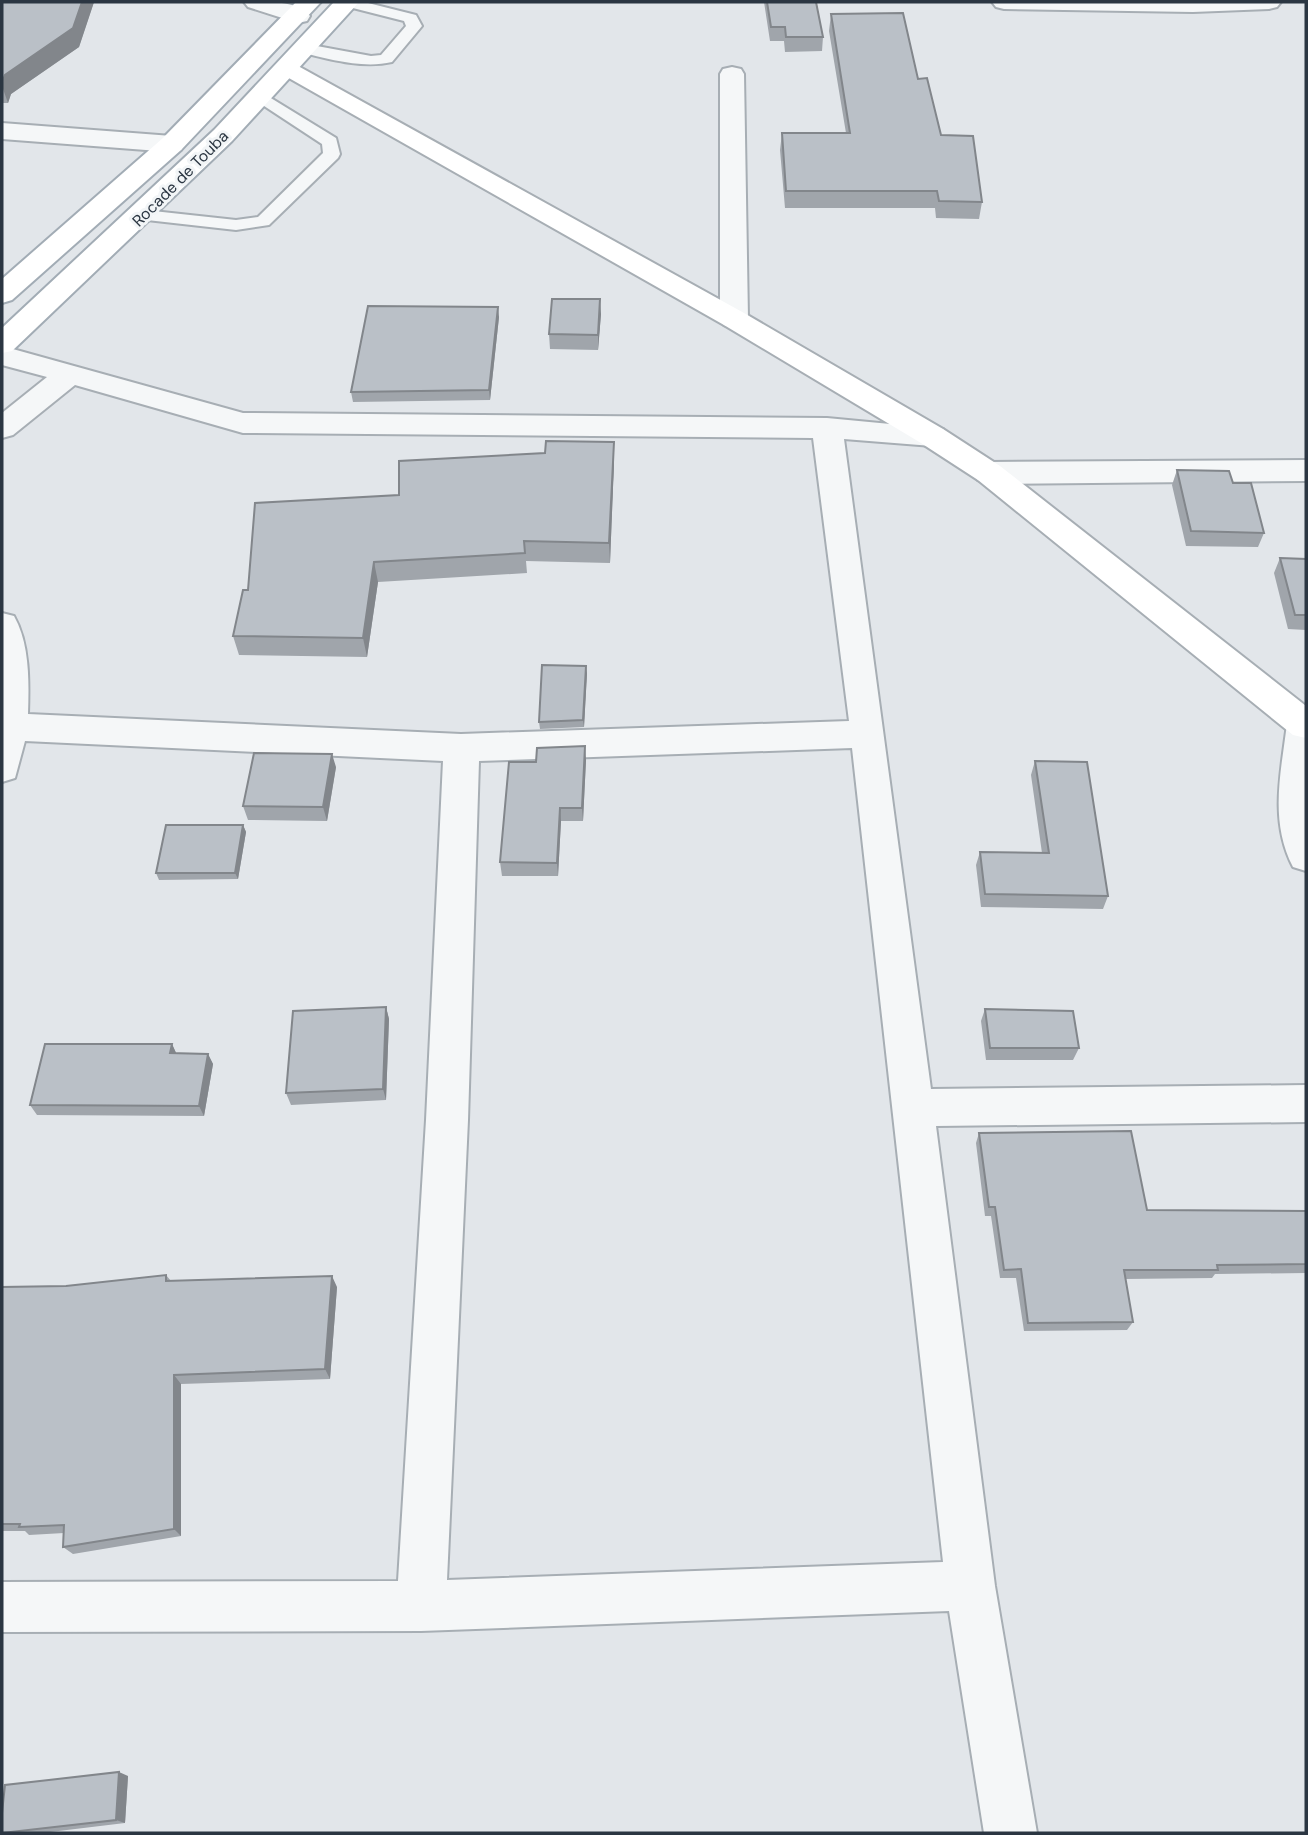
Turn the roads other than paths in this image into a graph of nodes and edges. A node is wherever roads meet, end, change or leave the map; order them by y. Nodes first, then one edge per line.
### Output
1 (256, 2) edge
2 (346, 2) edge
3 (1004, 2) edge
4 (1269, 2) edge
5 (303, 9) edge
6 (261, 53) junction
7 (298, 59) junction
8 (732, 74) dead end
9 (261, 97) junction
10 (2, 131) edge
11 (172, 144) junction
12 (144, 215) junction
13 (2, 294) edge
14 (734, 320) junction
15 (2, 344) edge
16 (2, 355) edge
17 (68, 376) junction
18 (2, 428) edge
19 (827, 428) junction
20 (932, 436) junction
21 (1306, 470) edge
22 (989, 473) junction
23 (2, 625) edge
24 (1306, 725) edge
25 (12, 727) junction
26 (868, 734) junction
27 (461, 748) junction
28 (2, 768) edge
29 (1306, 856) edge
30 (1306, 1103) edge
31 (913, 1108) junction
32 (970, 1586) junction
33 (421, 1606) junction
34 (2, 1607) edge
35 (1011, 1833) edge

1 - 5 street
2 - 7 main road, Rocade de Touba
2 - 7 lane
3 - 4 street
5 - 6 main road, Rocade de Touba
6 - 7 main road
6 - 11 main road, Rocade de Touba
7 - 9 main road, Rocade de Touba
7 - 14 main road
8 - 14 street
9 - 12 main road, Rocade de Touba
9 - 12 lane
10 - 11 street
11 - 13 main road, Rocade de Touba
12 - 15 main road, Rocade de Touba
14 - 20 main road
16 - 17 street
17 - 18 street
17 - 19 street
19 - 20 street
19 - 26 street
20 - 22 main road
21 - 22 street
22 - 24 main road
23 - 25 street
24 - 29 street
25 - 27 street
25 - 28 street
26 - 27 street
26 - 31 street
27 - 33 street
30 - 31 street
31 - 32 street
32 - 33 street
32 - 35 street
33 - 34 street

